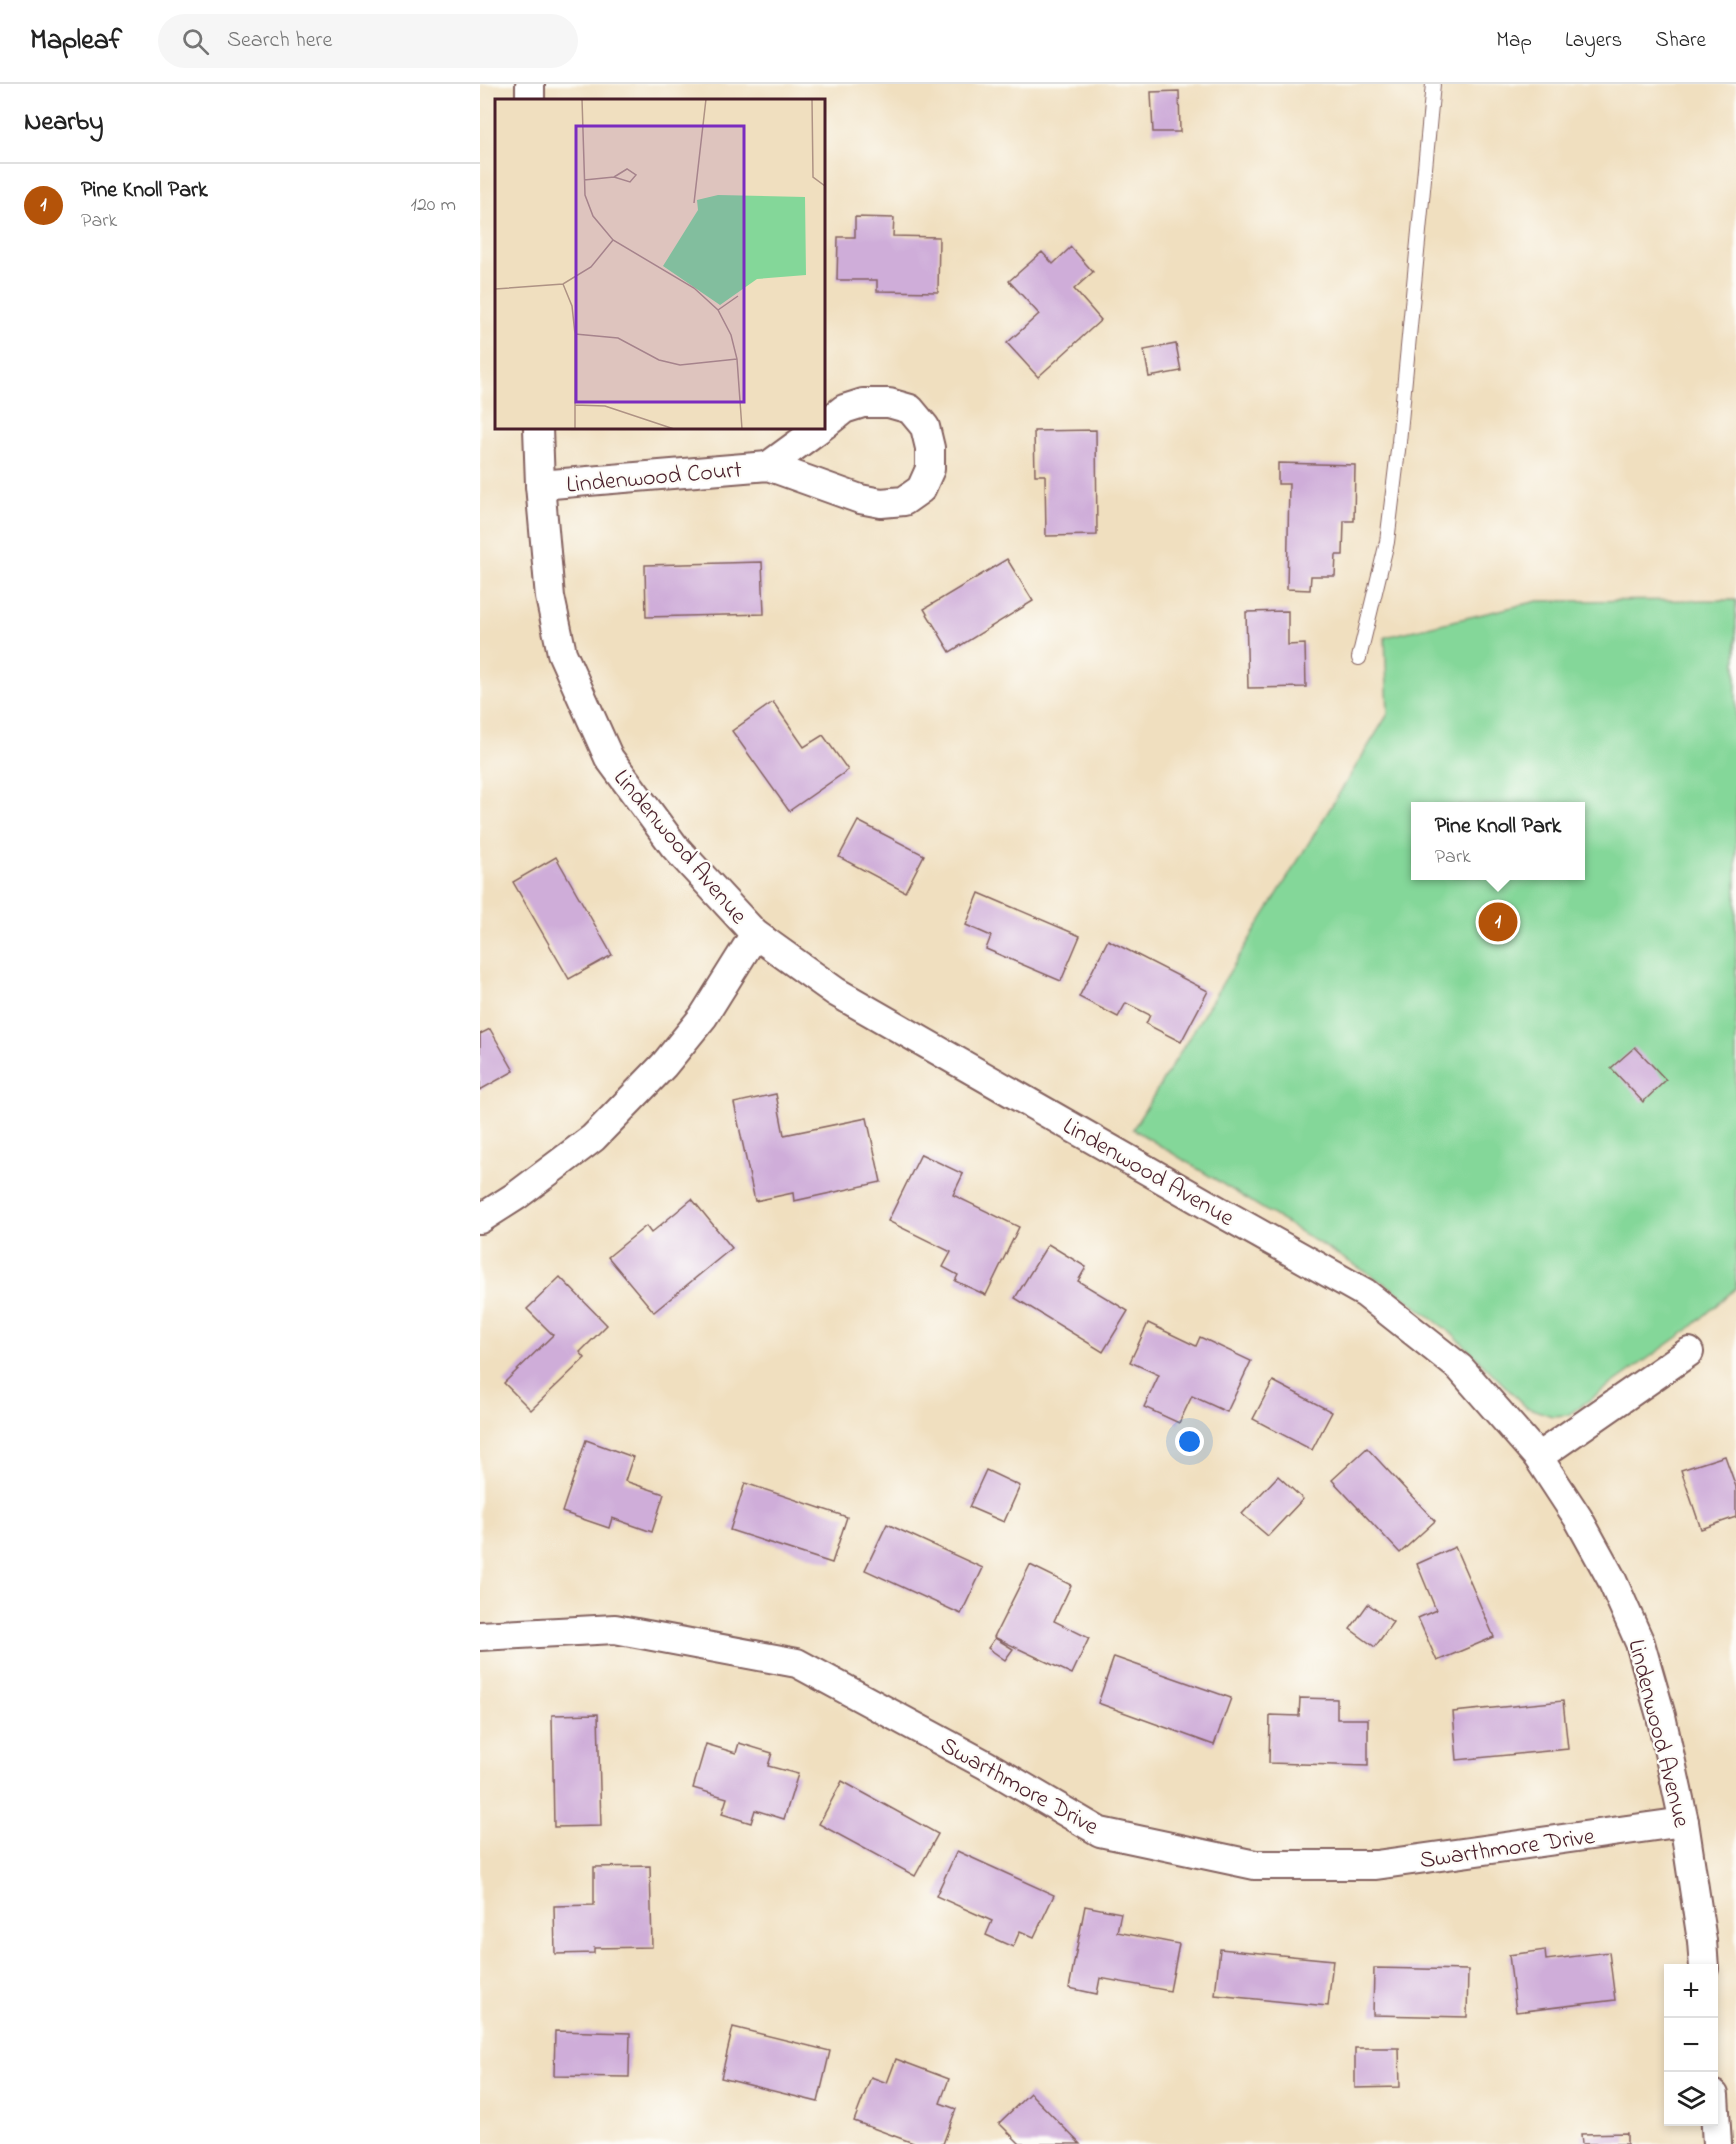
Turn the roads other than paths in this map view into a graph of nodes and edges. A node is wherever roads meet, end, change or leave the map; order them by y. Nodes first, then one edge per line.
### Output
1 (1433, 84) edge
2 (825, 424) edge
3 (538, 429) edge
4 (819, 429) edge
5 (768, 466) junction
6 (540, 485) junction
7 (1359, 658) dead end
8 (754, 934) junction
9 (480, 1219) edge
10 (1689, 1352) dead end
11 (1538, 1457) junction
12 (480, 1636) edge
13 (1684, 1822) junction
14 (1704, 1964) edge
15 (1716, 2126) edge
16 (1717, 2144) edge

1 - 7 lane
2 - 5 street, Lindenwood Court
3 - 6 street, Lindenwood Avenue
4 - 5 street, Lindenwood Court
5 - 6 street, Lindenwood Court
6 - 8 street, Lindenwood Avenue
8 - 9 street
8 - 11 street, Lindenwood Avenue
10 - 11 street
11 - 13 street, Lindenwood Avenue
12 - 13 street, Swarthmore Drive
13 - 14 street, Lindenwood Avenue
15 - 16 street

